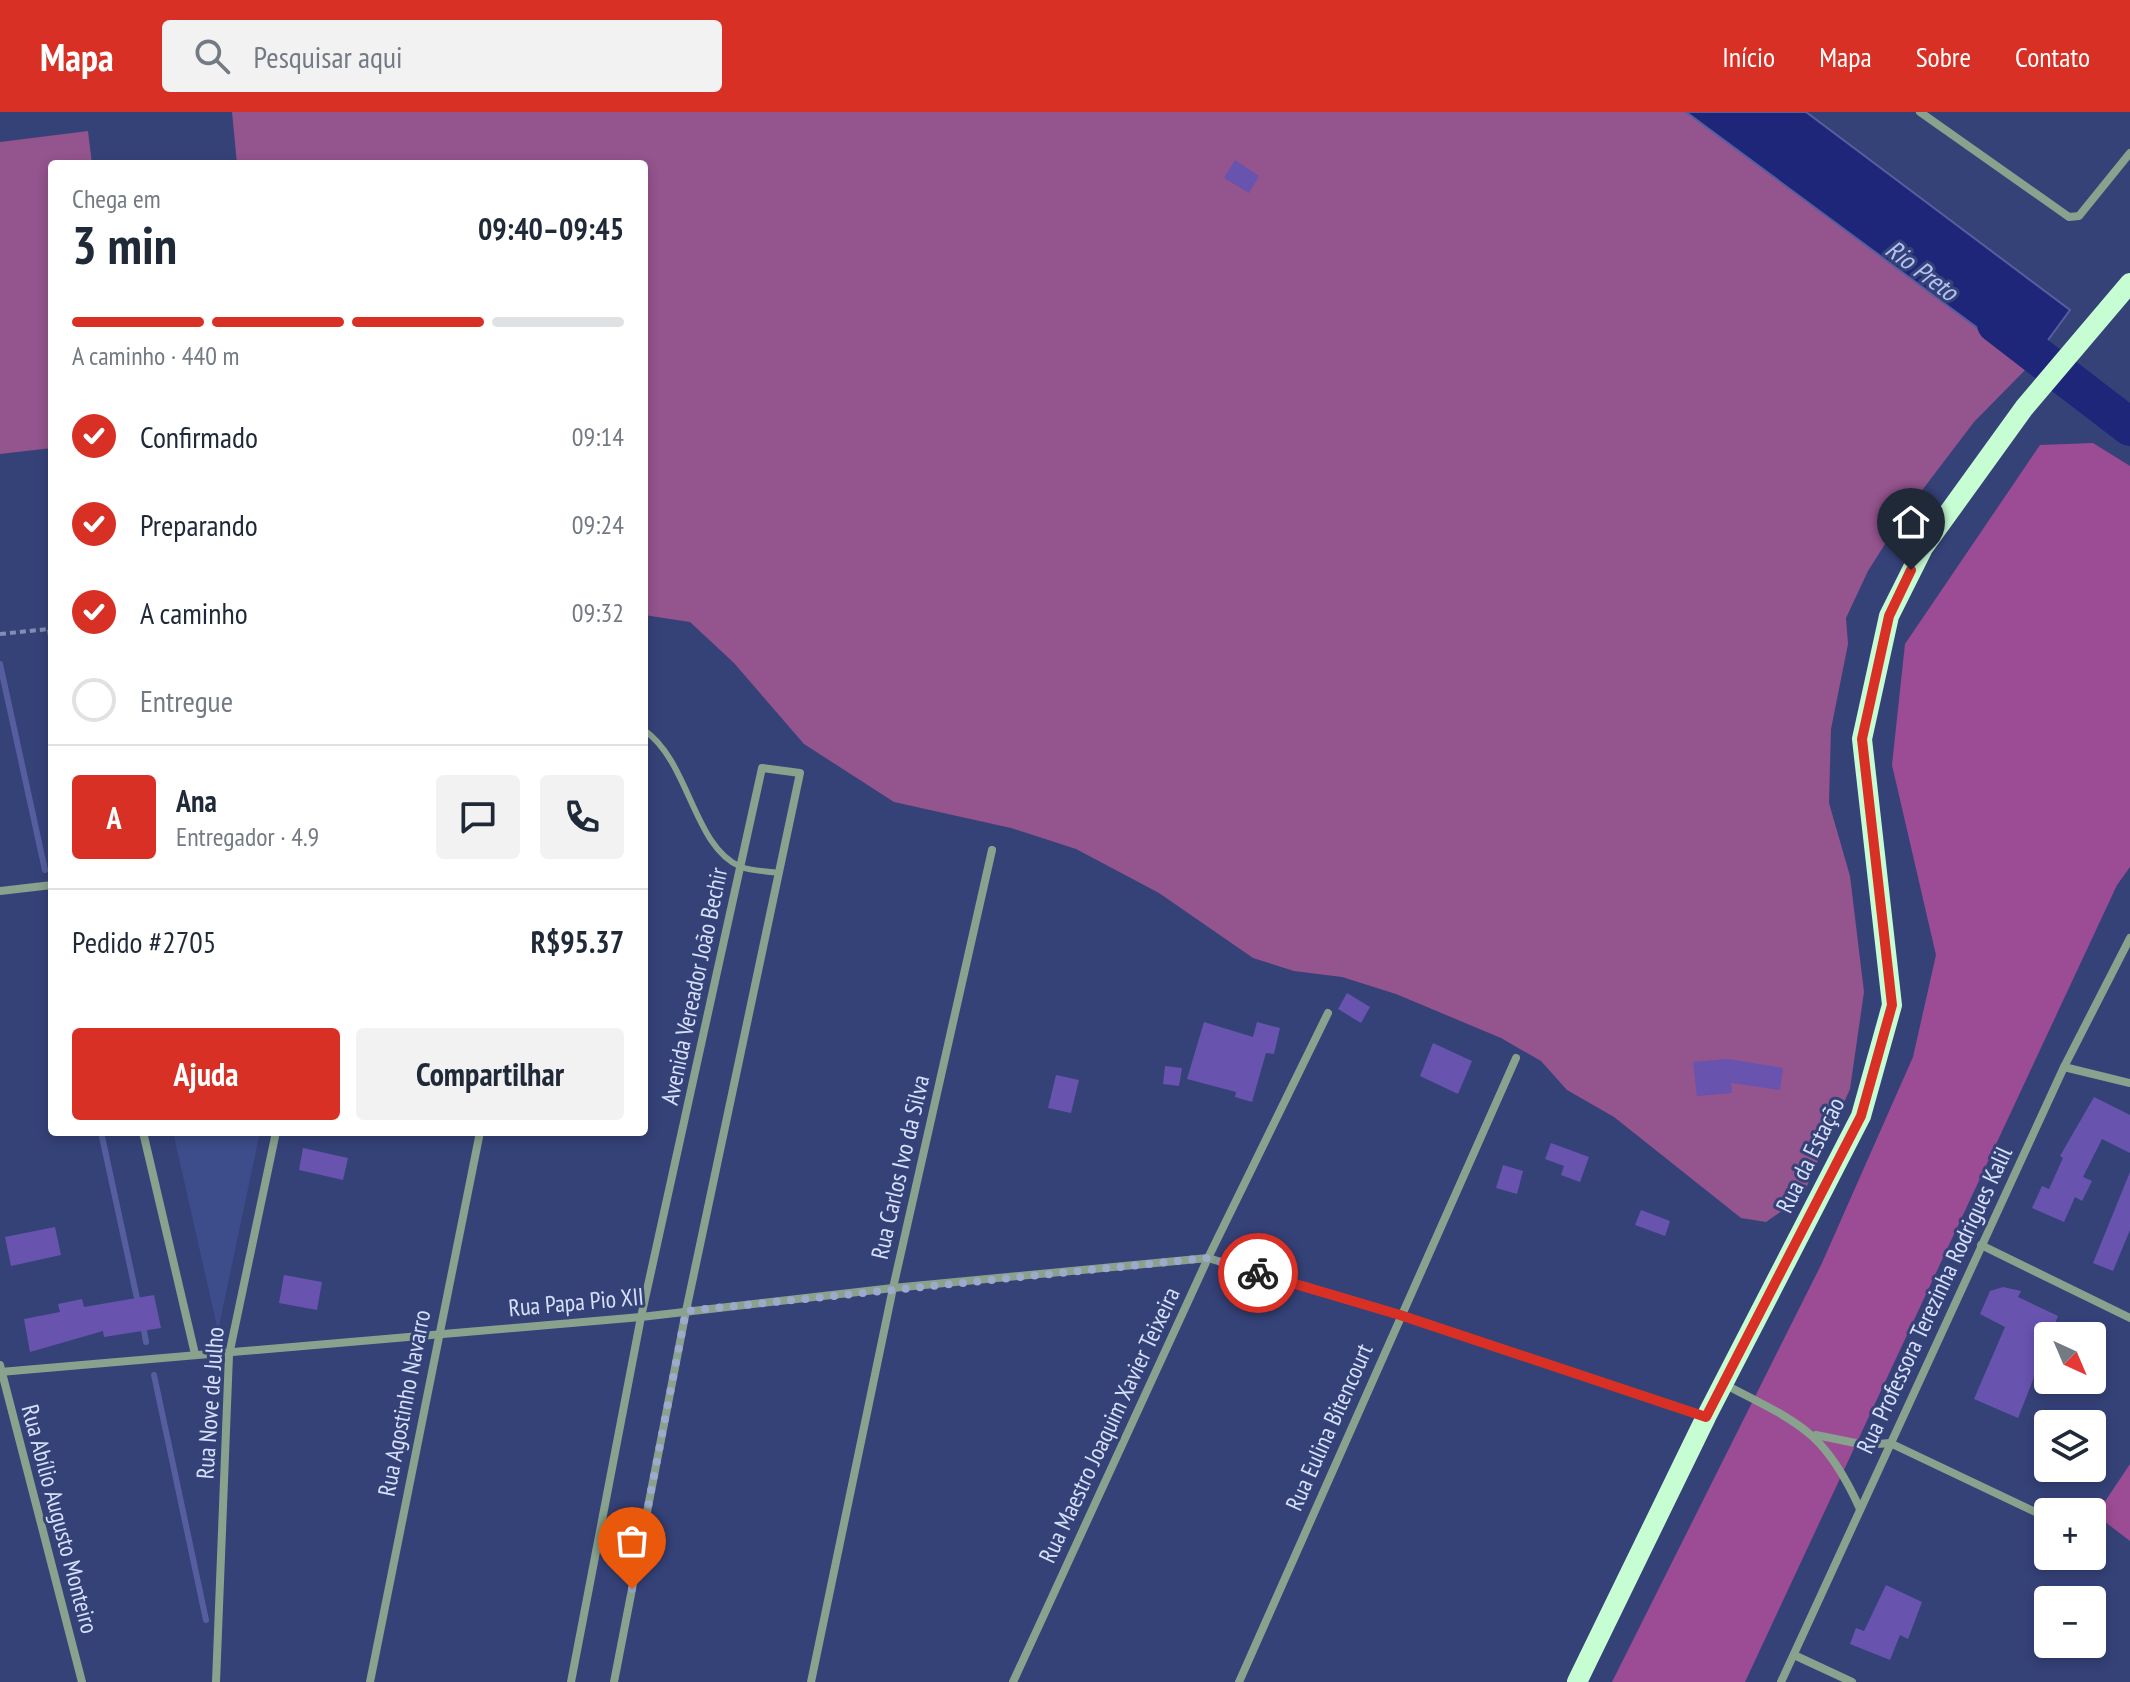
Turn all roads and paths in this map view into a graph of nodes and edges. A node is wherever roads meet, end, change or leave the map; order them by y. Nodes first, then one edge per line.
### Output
1 (1920, 112) edge
2 (2130, 153) edge
3 (2130, 283) edge
4 (48, 629) edge
5 (0, 634) edge
6 (648, 734) edge
7 (992, 850) dead end
8 (740, 866) junction
9 (779, 873) junction
10 (48, 885) edge
11 (0, 891) edge
12 (2130, 938) edge
13 (1328, 1013) dead end
14 (1516, 1058) dead end
15 (2064, 1067) junction
16 (2130, 1083) edge
17 (144, 1136) edge
18 (275, 1136) edge
19 (479, 1136) edge
20 (1981, 1245) junction
21 (1208, 1258) junction
22 (893, 1288) junction
23 (686, 1311) junction
24 (1400, 1315) junction
25 (641, 1317) junction
26 (2130, 1318) edge
27 (438, 1333) junction
28 (195, 1354) junction
29 (229, 1355) junction
30 (0, 1370) edge
31 (1723, 1383) junction
32 (1706, 1417) junction
33 (1816, 1435) junction
34 (1890, 1443) junction
35 (1860, 1509) junction
36 (2034, 1511) edge
37 (1794, 1655) junction
38 (82, 1682) edge
39 (216, 1682) edge
40 (370, 1682) edge
41 (571, 1682) edge
42 (614, 1682) edge
43 (811, 1682) edge
44 (1013, 1682) edge
45 (1239, 1682) edge
46 (1577, 1682) edge
47 (1781, 1682) edge
48 (1852, 1682) edge

1 - 2 street
3 - 31 main road, Rua da Estação
4 - 5 path
6 - 8 lane
7 - 22 street, Rua Carlos Ivo da Silva
8 - 9 lane
8 - 9 street, Avenida Vereador João Bechir
8 - 25 street, Avenida Vereador João Bechir
9 - 23 street
10 - 11 street
12 - 15 street, Rua Professora Terezinha Rodrigues Kalil
13 - 21 street, Rua Maestro Joaquim Xavier Teixeira
14 - 24 street, Rua Eulina Bitencourt
15 - 16 street
15 - 20 street, Rua Professora Terezinha Rodrigues Kalil
17 - 28 street
18 - 29 street, Rua Nove de Julho
19 - 27 street, Rua Agostinho Navarro
20 - 26 street
20 - 34 street, Rua Professora Terezinha Rodrigues Kalil
21 - 22 street, Rua Papa Pio XII
21 - 24 street, Rua Papa Pio XII
21 - 44 street, Rua Maestro Joaquim Xavier Teixeira
22 - 23 street, Rua Papa Pio XII
22 - 43 street, Rua Carlos Ivo da Silva
23 - 25 street, Rua Papa Pio XII
23 - 42 street
24 - 32 street, Rua Papa Pio XII
24 - 45 street, Rua Eulina Bitencourt
25 - 27 street, Rua Papa Pio XII
25 - 41 street, Avenida Vereador João Bechir
27 - 29 street, Rua Papa Pio XII
27 - 40 street, Rua Agostinho Navarro
28 - 29 street, Rua Papa Pio XII
28 - 30 street, Rua Papa Pio XII
29 - 39 street, Rua Nove de Julho
30 - 38 street, Rua Abílio Augusto Monteiro
31 - 32 main road, Rua da Estação
31 - 33 street
32 - 46 main road, Rua da Estação
33 - 34 street
33 - 35 street
34 - 35 street, Rua Professora Terezinha Rodrigues Kalil
34 - 36 street
35 - 37 street, Rua Professora Terezinha Rodrigues Kalil
37 - 47 street, Rua Professora Terezinha Rodrigues Kalil
37 - 48 street

